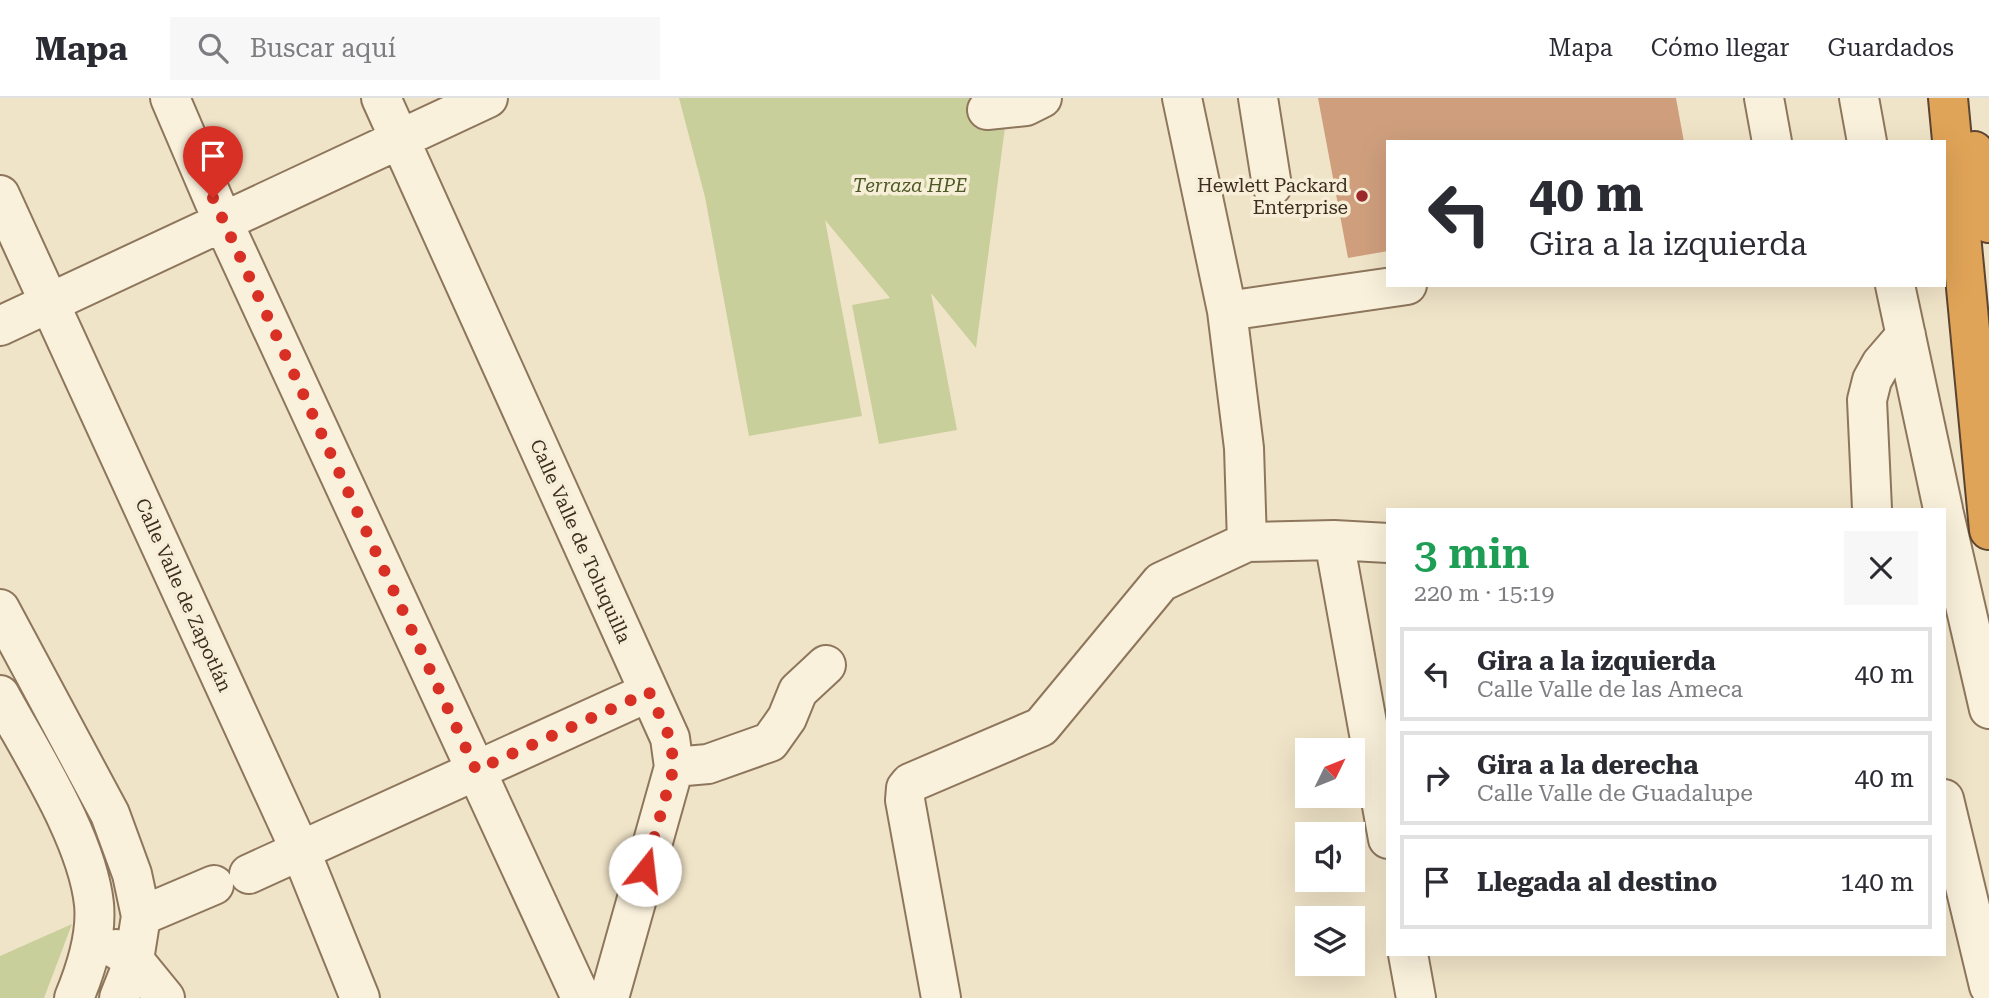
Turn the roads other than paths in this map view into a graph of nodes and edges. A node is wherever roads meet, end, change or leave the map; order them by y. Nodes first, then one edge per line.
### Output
1 (170, 98) edge
2 (381, 98) edge
3 (488, 98) edge
4 (1042, 98) edge
5 (1182, 98) edge
6 (1258, 98) edge
7 (1764, 98) edge
8 (1859, 98) edge
9 (1948, 98) edge
10 (1963, 98) edge
11 (986, 110) dead end
12 (400, 139) junction
13 (1772, 140) edge
14 (1867, 140) edge
15 (1272, 186) dead end
16 (0, 195) edge
17 (223, 222) junction
18 (1989, 222) edge
19 (1394, 287) edge
20 (1895, 287) edge
21 (51, 303) junction
22 (1227, 312) junction
23 (0, 326) edge
24 (1906, 335) junction
25 (1871, 508) edge
26 (1943, 508) edge
27 (1946, 521) edge
28 (1989, 530) edge
29 (1334, 540) junction
30 (1247, 542) junction
31 (1386, 543) edge
32 (0, 609) edge
33 (825, 665) dead end
34 (649, 692) junction
35 (0, 695) edge
36 (1989, 709) edge
37 (674, 767) junction
38 (476, 770) junction
39 (1946, 807) edge
40 (1386, 828) edge
41 (301, 852) junction
42 (141, 916) junction
43 (93, 936) junction
44 (1408, 956) edge
45 (134, 960) junction
46 (1989, 986) edge
47 (74, 998) edge
48 (119, 998) edge
49 (164, 998) edge
50 (359, 998) edge
51 (581, 998) edge
52 (609, 998) edge
53 (941, 998) edge
54 (1416, 998) edge

1 - 17 street
2 - 12 street, Calle Valle de Toluquilla
3 - 12 street
4 - 11 street
5 - 22 street
6 - 15 street
7 - 13 street
8 - 14 street
9 - 28 highway
10 - 18 highway
12 - 17 street
12 - 34 street, Calle Valle de Toluquilla
16 - 21 street, Calle Valle de Zapotlán
17 - 21 street
17 - 38 street
19 - 22 street
20 - 24 street
21 - 23 street
21 - 41 street, Calle Valle de Zapotlán
22 - 30 street
24 - 25 street
24 - 26 street
27 - 36 street
29 - 30 street
29 - 31 street
29 - 40 street
30 - 53 street
32 - 42 street
33 - 37 street
34 - 37 street, Calle Valle de Toluquilla
34 - 38 street
35 - 43 street
37 - 52 street, Calle Valle de Toluquilla
38 - 41 street
38 - 51 street
39 - 46 street
41 - 42 street
41 - 50 street, Calle Valle de Zapotlán
42 - 45 street
43 - 45 street
43 - 47 street
44 - 54 street
45 - 48 street
45 - 49 street

